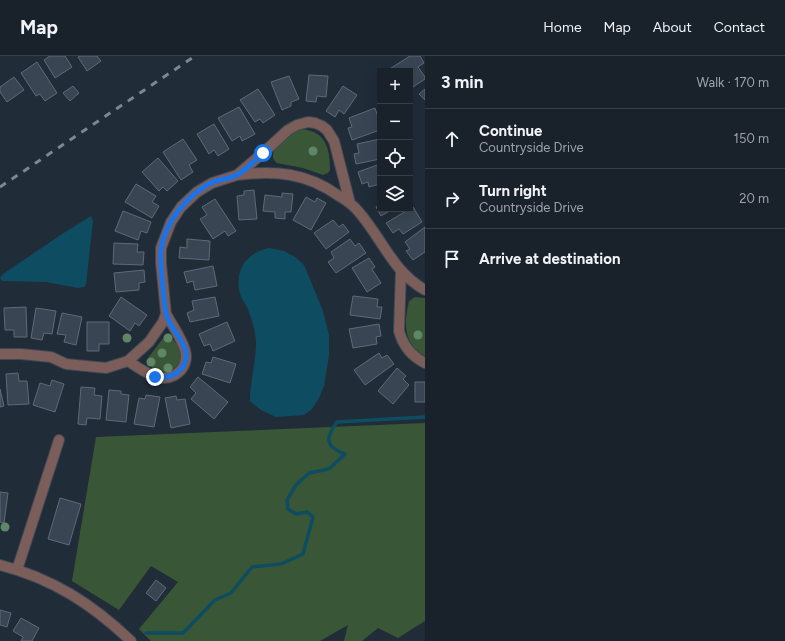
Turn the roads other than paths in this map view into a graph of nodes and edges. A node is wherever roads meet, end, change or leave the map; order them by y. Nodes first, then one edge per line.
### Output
1 (237, 175) junction
2 (350, 203) junction
3 (401, 270) junction
4 (425, 290) edge
5 (166, 314) junction
6 (0, 354) edge
7 (128, 361) junction
8 (425, 363) edge
9 (59, 440) dead end
10 (0, 565) edge
11 (17, 570) junction
12 (131, 641) edge

1 - 2 street
1 - 2 street
1 - 5 street
2 - 3 street
3 - 4 street
3 - 8 street
5 - 7 street
5 - 7 street
6 - 7 street
9 - 11 street
10 - 11 street
11 - 12 street

